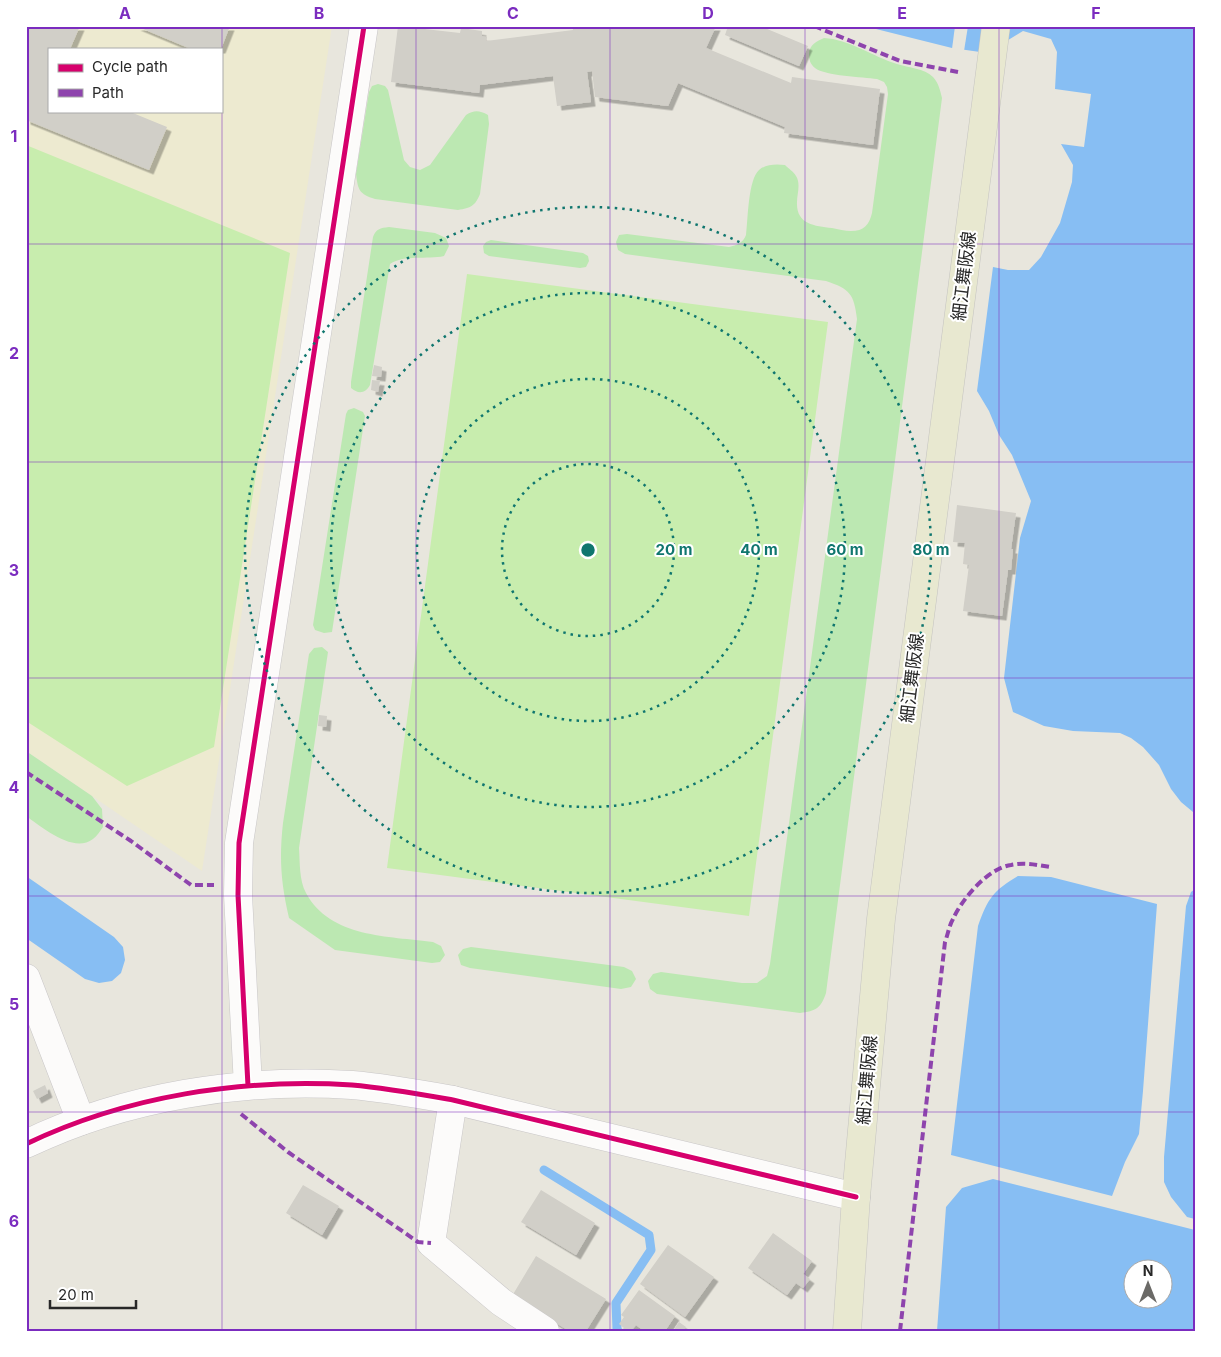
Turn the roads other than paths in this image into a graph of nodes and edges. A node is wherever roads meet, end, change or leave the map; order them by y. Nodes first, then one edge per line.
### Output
1 (364, 26) edge
2 (996, 26) edge
3 (26, 978) edge
4 (248, 1086) junction
5 (453, 1100) junction
6 (82, 1121) junction
7 (26, 1144) edge
8 (856, 1196) junction
9 (546, 1331) edge
10 (846, 1331) edge

1 - 4 street
2 - 8 main road, 細江舞阪線
3 - 6 street
4 - 5 street
4 - 6 street
5 - 8 street
5 - 9 street
6 - 7 street
8 - 10 main road, 細江舞阪線

